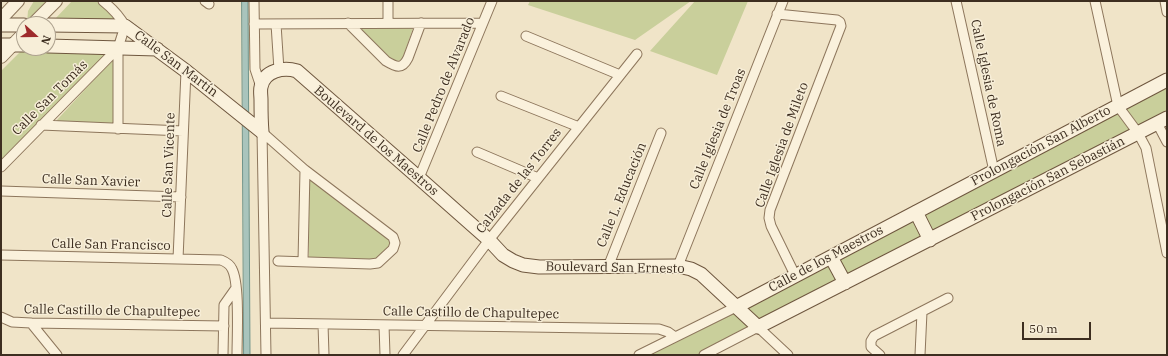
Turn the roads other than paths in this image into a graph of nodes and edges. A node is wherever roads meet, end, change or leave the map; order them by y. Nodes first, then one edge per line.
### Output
1 (18, 1) edge
2 (56, 1) edge
3 (103, 1) edge
4 (254, 1) edge
5 (388, 1) edge
6 (492, 1) edge
7 (783, 1) edge
8 (956, 1) edge
9 (1095, 1) edge
10 (1165, 1) edge
11 (1167, 12) edge
12 (777, 14) junction
13 (41, 16) edge
14 (1, 19) edge
15 (388, 23) junction
16 (421, 23) junction
17 (483, 23) junction
18 (254, 24) junction
19 (276, 24) junction
20 (348, 24) junction
21 (1, 25) edge
22 (16, 25) edge
23 (56, 25) edge
24 (125, 26) junction
25 (526, 36) dead end
26 (13, 45) edge
27 (56, 46) edge
28 (118, 48) junction
29 (157, 49) junction
30 (637, 54) dead end
31 (1, 57) edge
32 (278, 70) junction
33 (186, 71) junction
34 (620, 76) junction
35 (1167, 80) edge
36 (261, 86) junction
37 (501, 96) dead end
38 (1118, 106) junction
39 (1162, 121) edge
40 (41, 125) junction
41 (579, 127) junction
42 (257, 128) junction
43 (118, 130) junction
44 (183, 131) junction
45 (661, 133) dead end
46 (1138, 133) junction
47 (1167, 142) edge
48 (477, 152) dead end
49 (1, 167) edge
50 (305, 170) junction
51 (994, 171) junction
52 (419, 178) junction
53 (538, 178) junction
54 (1, 191) edge
55 (180, 197) junction
56 (916, 212) junction
57 (488, 240) junction
58 (930, 240) junction
59 (1167, 253) edge
60 (1, 255) edge
61 (830, 256) junction
62 (178, 260) junction
63 (278, 261) dead end
64 (303, 261) junction
65 (678, 266) junction
66 (608, 267) junction
67 (795, 275) junction
68 (845, 283) junction
69 (236, 288) junction
70 (948, 298) dead end
71 (736, 307) junction
72 (922, 312) junction
73 (1, 318) edge
74 (31, 323) junction
75 (266, 323) junction
76 (323, 324) junction
77 (384, 325) junction
78 (224, 326) junction
79 (425, 326) junction
80 (758, 327) junction
81 (675, 337) junction
82 (57, 355) edge
83 (223, 355) edge
84 (238, 355) edge
85 (266, 355) edge
86 (324, 355) edge
87 (385, 355) edge
88 (403, 355) edge
89 (639, 355) edge
90 (704, 355) edge
91 (788, 355) edge
92 (880, 355) edge
93 (920, 355) edge

1 - 14 street
2 - 13 street
3 - 24 street, Calle San Martín
4 - 18 street
5 - 15 street
6 - 17 street, Calle Pedro de Alvarado
7 - 12 street, Calle Iglesia de Troas
8 - 51 street, Calle Iglesia de Roma
9 - 38 street
10 - 11 street
12 - 65 street, Calle Iglesia de Troas
12 - 67 street, Calle Iglesia de Mileto
15 - 16 street
15 - 20 street
16 - 17 street
16 - 20 street
17 - 52 street, Calle Pedro de Alvarado
18 - 19 street
18 - 36 street
19 - 20 street
19 - 32 street
21 - 22 main road
23 - 24 main road
24 - 28 street
24 - 29 main road, Calle San Martín
25 - 34 street
26 - 31 street
27 - 28 main road
28 - 29 main road
28 - 40 street, Calle San Tomás
28 - 43 street
29 - 33 main road, Calle San Martín
30 - 34 street, Calzada de las Torres
32 - 36 main road
32 - 52 main road, Boulevard de los Maestros
33 - 42 main road, Calle San Martín
33 - 44 street, Calle San Vicente
34 - 41 street, Calzada de las Torres
35 - 38 main road, Prolongación San Alberto
36 - 42 main road
37 - 41 street
38 - 46 street
38 - 51 main road, Prolongación San Alberto
39 - 46 main road, Prolongación San Sebastián
39 - 47 street
40 - 43 street
40 - 49 street, Calle San Tomás
41 - 53 street, Calzada de las Torres
42 - 50 street
42 - 75 street
43 - 44 street
44 - 55 street, Calle San Vicente
45 - 66 street, Calle L. Educación
46 - 58 main road, Prolongación San Sebastián
46 - 59 street
48 - 53 street
50 - 64 street
50 - 64 street
51 - 56 main road, Prolongación San Alberto
52 - 57 main road, Boulevard de los Maestros
53 - 57 street, Calzada de las Torres
54 - 55 street, Calle San Xavier
55 - 62 street, Calle San Vicente
56 - 58 main road
56 - 61 main road, Calle de los Maestros
57 - 66 main road, Boulevard San Ernesto
57 - 79 street, Calzada de las Torres
58 - 68 main road
60 - 62 street, Calle San Francisco
61 - 67 main road, Calle de los Maestros
61 - 68 main road
62 - 69 street, Calle San Francisco
63 - 64 street
65 - 66 main road, Boulevard San Ernesto
65 - 71 main road, Boulevard San Ernesto
67 - 71 main road, Calle de los Maestros
68 - 80 main road
69 - 78 street
69 - 84 street
70 - 72 street
71 - 80 main road, Boulevard San Ernesto
71 - 81 street
72 - 92 street
72 - 93 street
73 - 74 street, Calle Castillo de Chapultepec
74 - 78 street, Calle Castillo de Chapultepec
74 - 82 street
75 - 76 street, Calle Castillo de Chapultepec
75 - 85 street
76 - 77 street, Calle Castillo de Chapultepec
76 - 86 street
77 - 79 street, Calle Castillo de Chapultepec
77 - 87 street
78 - 83 street
79 - 81 street, Calle Castillo de Chapultepec
79 - 88 street, Calzada de las Torres
80 - 90 street
80 - 91 street, Boulevard San Ernesto
81 - 89 street

